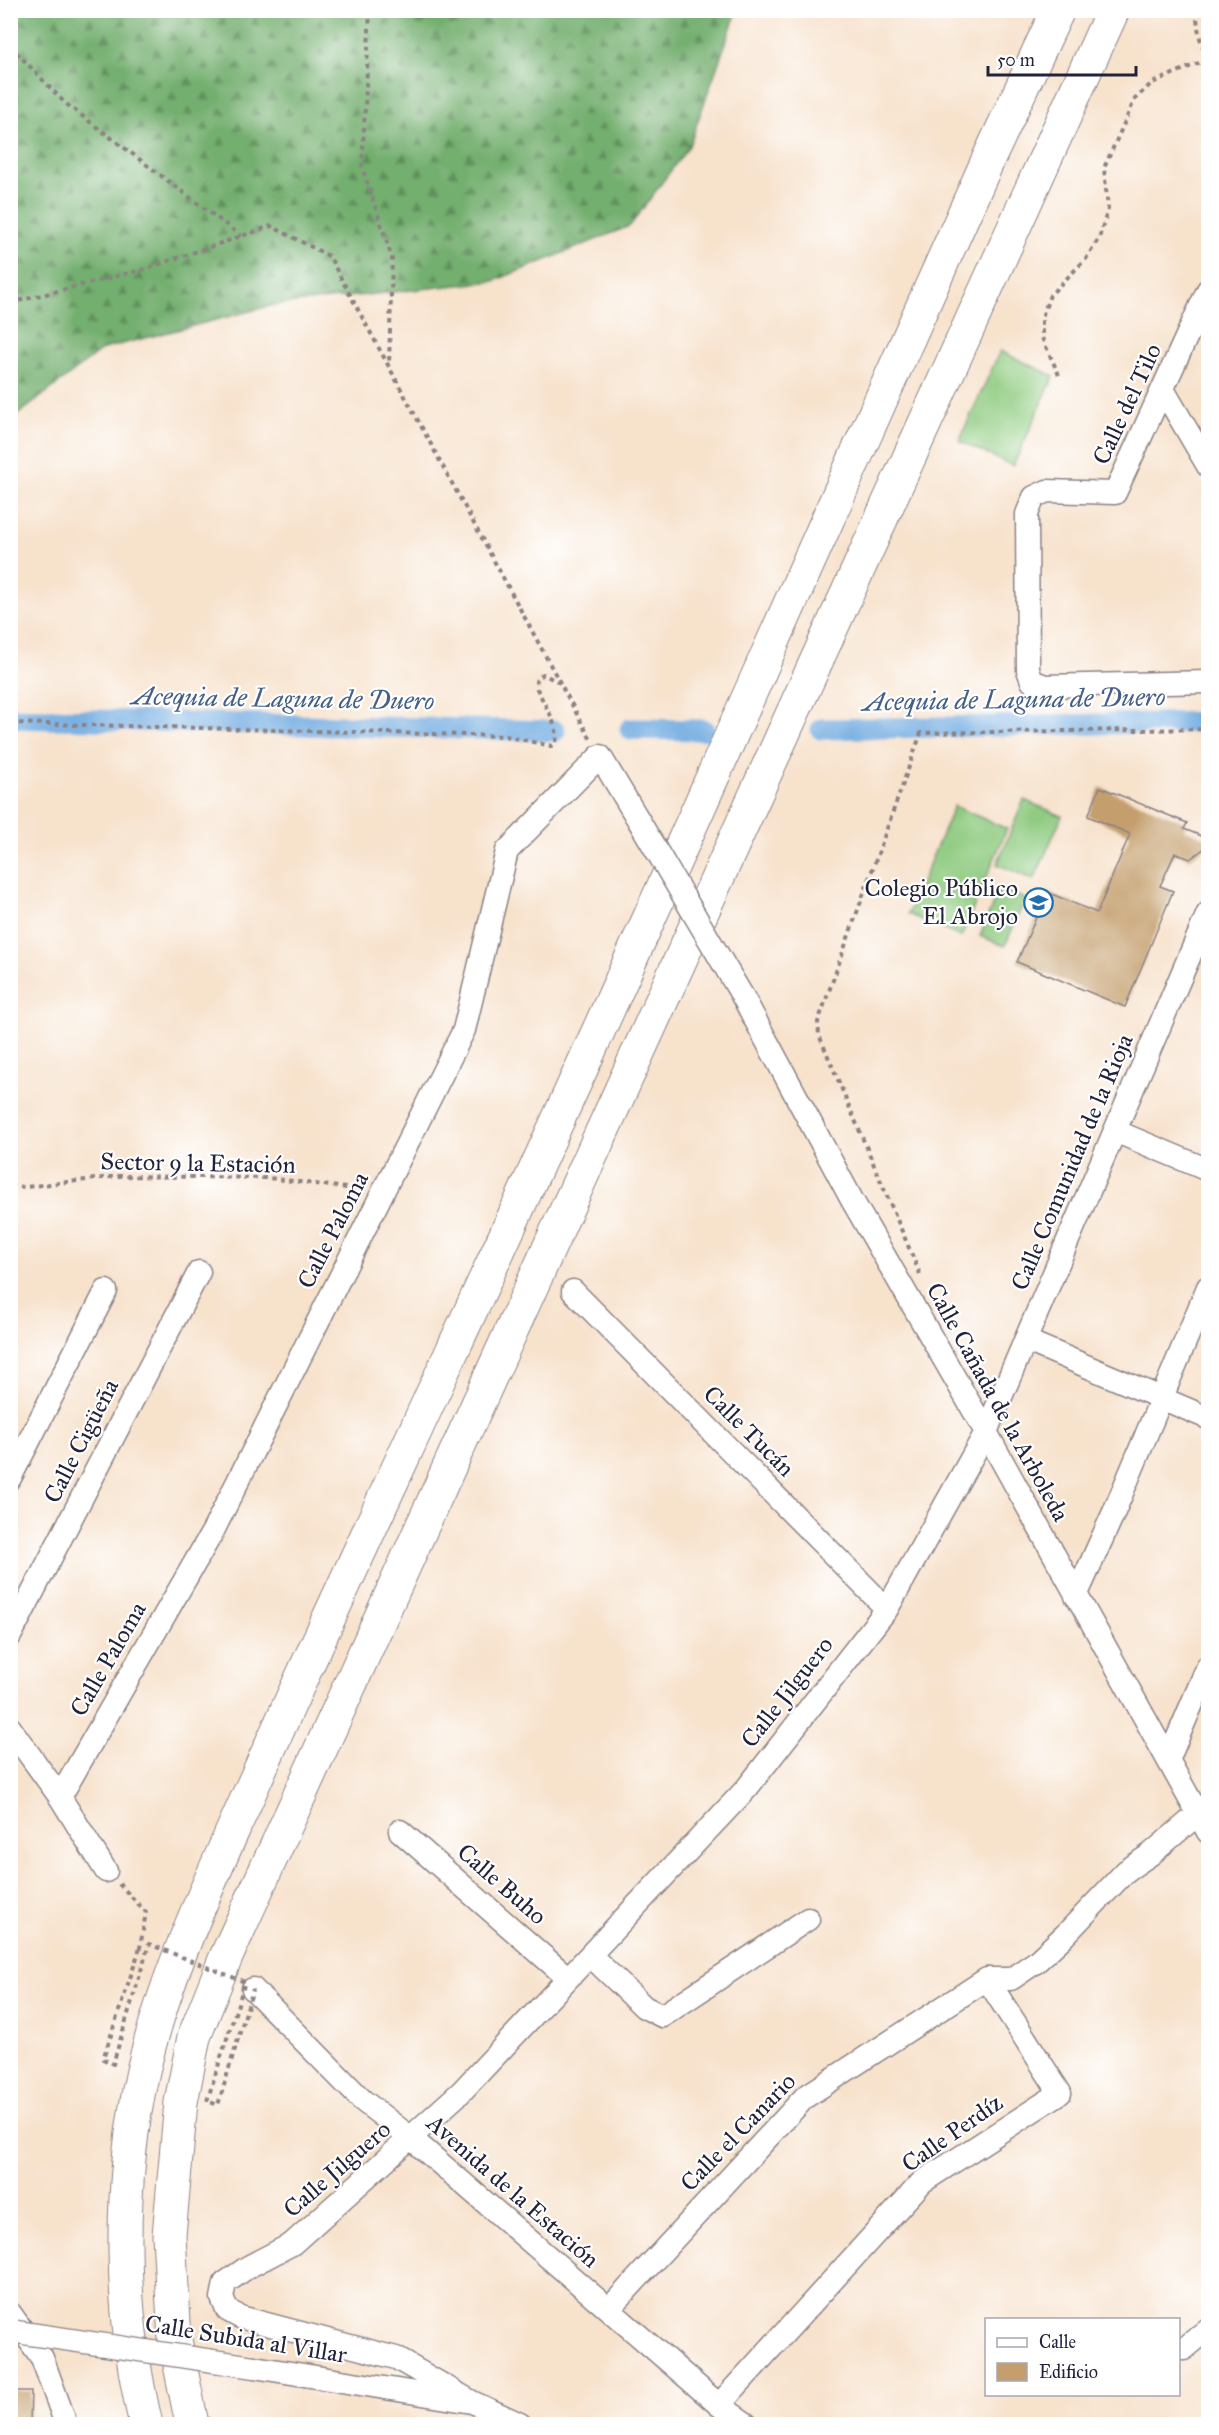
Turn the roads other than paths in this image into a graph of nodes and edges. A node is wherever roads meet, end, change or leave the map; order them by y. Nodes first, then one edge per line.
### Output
1 (1059, 10) edge
2 (1113, 10) edge
3 (1209, 290) edge
4 (1164, 391) junction
5 (1209, 466) edge
6 (1209, 682) edge
7 (600, 756) joint
8 (1208, 914) edge
9 (1115, 1131) junction
10 (1209, 1170) edge
11 (199, 1272) dead end
12 (1209, 1287) edge
13 (573, 1291) dead end
14 (106, 1292) dead end
15 (1025, 1340) junction
16 (1162, 1399) junction
17 (1209, 1418) edge
18 (986, 1432) junction
19 (10, 1478) edge
20 (1076, 1596) junction
21 (887, 1609) junction
22 (10, 1636) edge
23 (1209, 1666) edge
24 (10, 1728) edge
25 (1169, 1758) junction
26 (60, 1797) junction
27 (1203, 1823) edge
28 (400, 1832) dead end
29 (106, 1871) road end
30 (808, 1919) dead end
31 (590, 1955) junction
32 (568, 1978) junction
33 (987, 1980) junction
34 (253, 1989) road end
35 (412, 2139) junction
36 (609, 2309) junction
37 (226, 2310) joint
38 (10, 2313) edge
39 (1209, 2329) edge
40 (10, 2331) edge
41 (1184, 2349) dead end
42 (472, 2402) junction
43 (719, 2405) junction
44 (66, 2424) edge
45 (146, 2424) edge
46 (192, 2424) edge
47 (520, 2424) edge
48 (746, 2424) edge

1 - 45 highway
2 - 46 highway
3 - 4 street, Calle del Tilo
4 - 5 street
4 - 6 street, Calle del Tilo
7 - 18 street, Calle Cañada de la Arboleda, bridge
7 - 26 street, Calle Paloma
8 - 9 street, Calle Comunidad de la Rioja
9 - 10 street
9 - 15 street, Calle Comunidad de la Rioja
11 - 22 street, Calle Cigüeña
12 - 16 street
13 - 21 street, Calle Tucán
14 - 19 street
15 - 16 street
15 - 18 street, Calle Comunidad de la Rioja
16 - 17 street
16 - 20 street
18 - 20 street, Calle Cañada de la Arboleda
18 - 21 street, Calle Jilguero
20 - 25 street, Calle Cañada de la Arboleda
21 - 31 street, Calle Jilguero
23 - 25 street
24 - 26 street
25 - 27 street, Calle Cañada de la Arboleda
26 - 29 street
27 - 33 street
28 - 32 street, Calle Buho
30 - 31 street
31 - 32 street, Calle Jilguero
32 - 35 street, Calle Jilguero
33 - 36 street, Calle el Canario
33 - 43 street, Calle Perdíz
34 - 35 street, Avenida de la Estación
35 - 36 street, Avenida de la Estación
35 - 37 street, Calle Jilguero
36 - 43 street, Avenida de la Estación
37 - 42 street, Calle Subida al Villar
38 - 44 street
39 - 41 street
40 - 42 street, Calle Subida al Villar, bridge
42 - 47 street, Calle Subida al Villar
43 - 48 street, Avenida de la Estación

